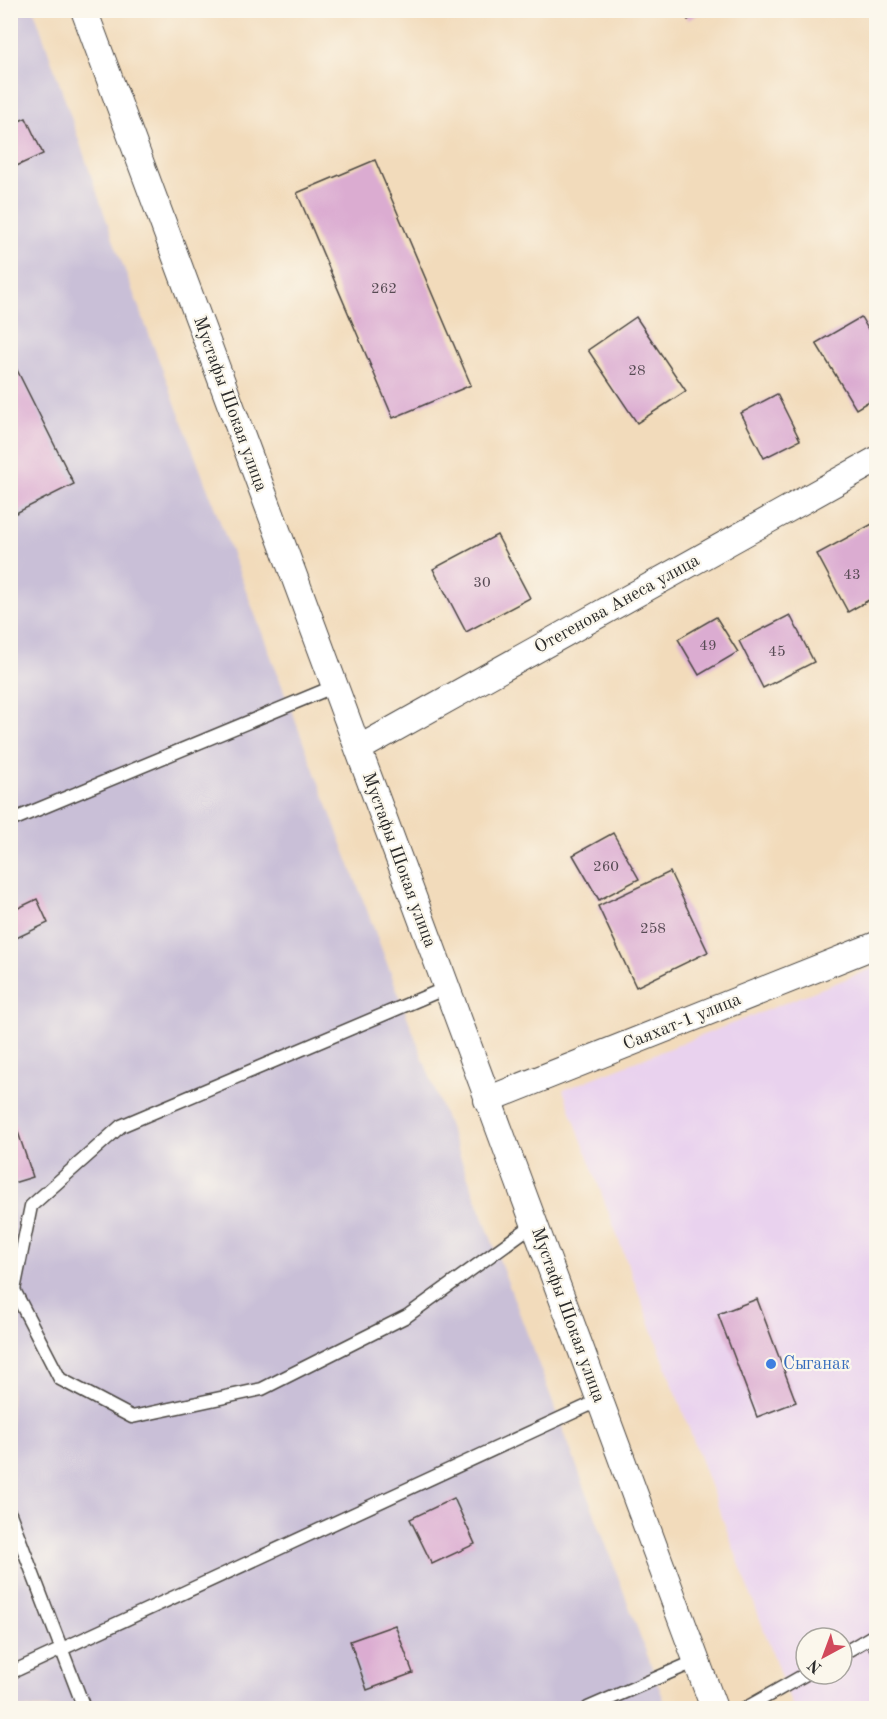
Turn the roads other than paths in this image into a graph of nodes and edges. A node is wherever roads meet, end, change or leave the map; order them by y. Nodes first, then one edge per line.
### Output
1 (84, 10) edge
2 (876, 460) edge
3 (335, 686) junction
4 (358, 749) junction
5 (10, 821) edge
6 (876, 945) edge
7 (446, 988) junction
8 (487, 1100) junction
9 (534, 1224) junction
10 (600, 1400) junction
11 (10, 1514) edge
12 (876, 1634) edge
13 (854, 1647) edge
14 (62, 1651) junction
15 (696, 1660) junction
16 (10, 1673) edge
17 (794, 1681) edge
18 (84, 1708) edge
19 (588, 1708) edge
20 (714, 1708) edge
21 (746, 1708) edge

1 - 3 street, Мустафы Шокая улица
2 - 4 street, Отегенова Анеса улица
3 - 4 street, Мустафы Шокая улица
3 - 5 lane
4 - 7 street, Мустафы Шокая улица
6 - 8 street, Саяхат-1 улица
7 - 8 street, Мустафы Шокая улица
7 - 9 lane
8 - 9 street, Мустафы Шокая улица
9 - 10 street, Мустафы Шокая улица
10 - 14 lane
10 - 15 street, Мустафы Шокая улица
11 - 14 lane
12 - 13 lane
14 - 16 lane
14 - 18 lane
15 - 19 lane
15 - 20 street, Мустафы Шокая улица
17 - 21 lane

